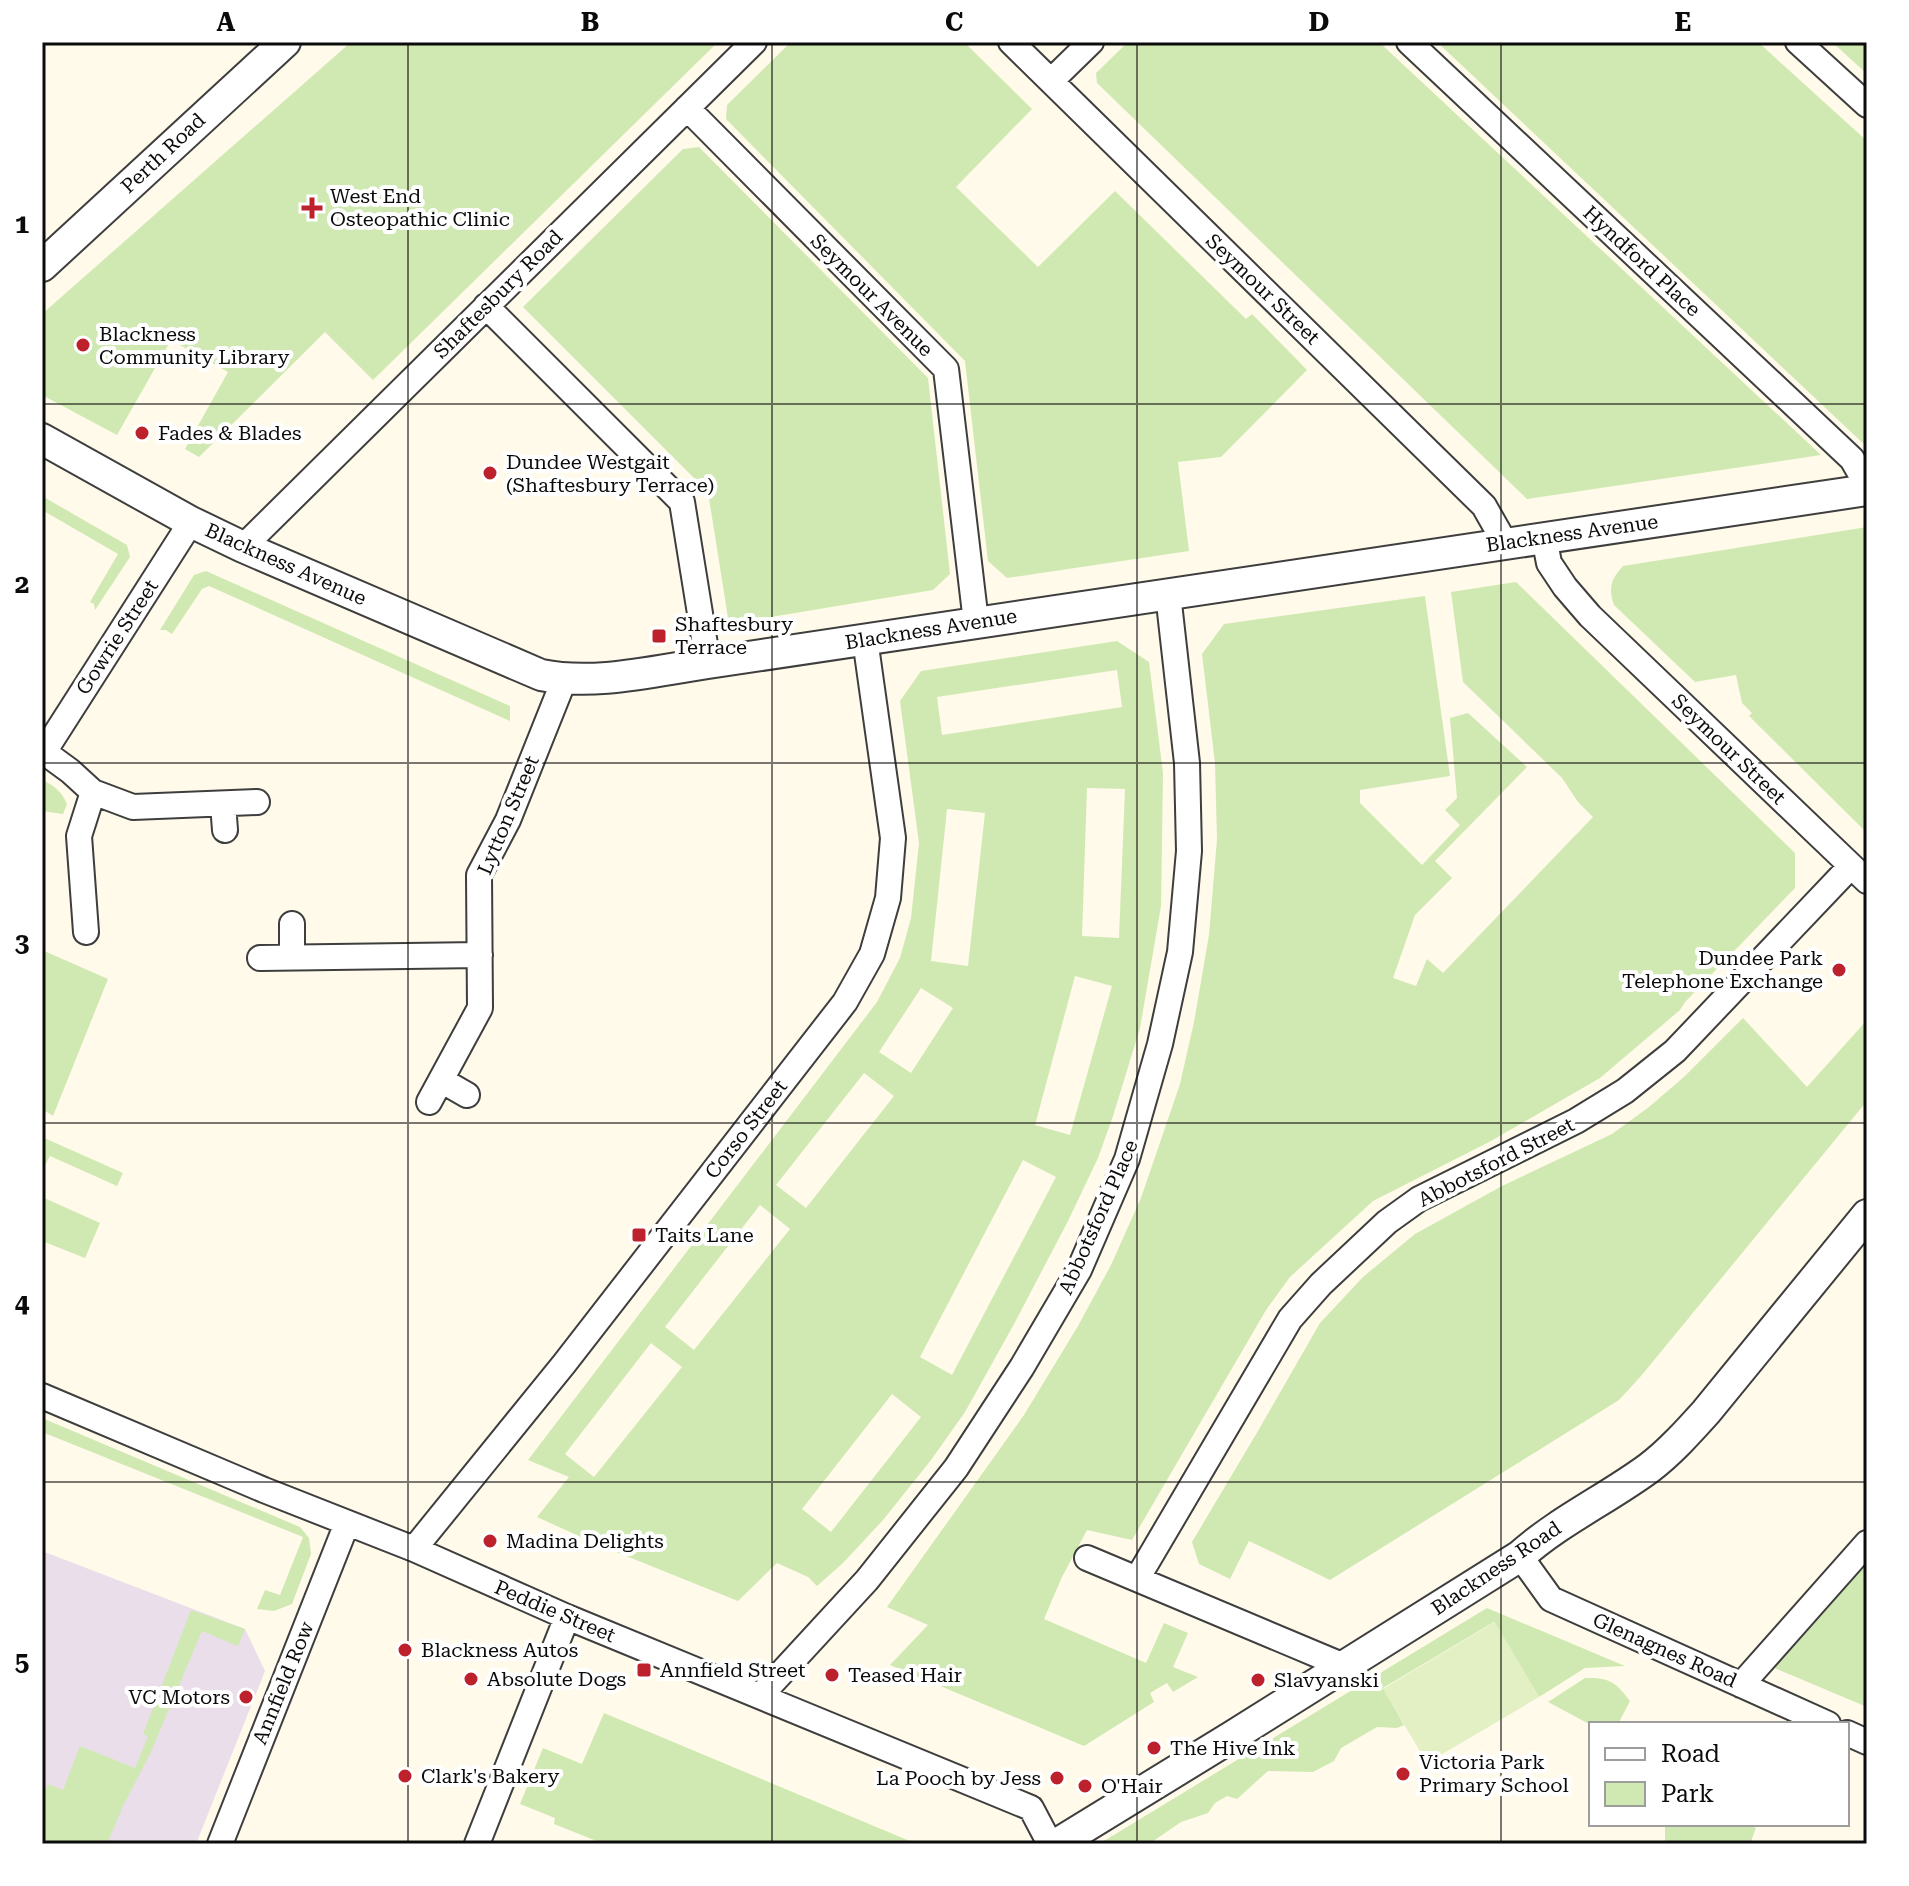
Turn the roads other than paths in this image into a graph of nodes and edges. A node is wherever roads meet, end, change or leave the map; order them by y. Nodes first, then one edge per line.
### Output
1 (285, 42) edge
2 (754, 42) edge
3 (1011, 42) edge
4 (1091, 42) edge
5 (1409, 42) edge
6 (1798, 42) edge
7 (1051, 81) junction
8 (1867, 105) edge
9 (687, 108) junction
10 (42, 266) edge
11 (486, 306) junction
12 (42, 439) edge
13 (1867, 487) edge
14 (191, 522) junction
15 (1544, 537) junction
16 (1505, 543) junction
17 (243, 547) junction
18 (1168, 594) junction
19 (976, 622) junction
20 (865, 639) junction
21 (708, 663) junction
22 (564, 680) junction
23 (43, 752) edge
24 (93, 792) junction
25 (257, 802) dead end
26 (223, 804) junction
27 (225, 830) dead end
28 (1859, 873) edge
29 (292, 924) dead end
30 (86, 932) dead end
31 (480, 955) junction
32 (292, 957) junction
33 (260, 958) dead end
34 (441, 1080) junction
35 (467, 1095) dead end
36 (429, 1102) dead end
37 (1867, 1215) edge
38 (42, 1396) edge
39 (347, 1523) junction
40 (1867, 1543) edge
41 (414, 1549) junction
42 (1520, 1556) junction
43 (1087, 1558) dead end
44 (1137, 1579) junction
45 (567, 1617) junction
46 (1344, 1666) junction
47 (1741, 1685) junction
48 (760, 1696) junction
49 (1824, 1722) edge
50 (220, 1844) edge
51 (477, 1844) edge
52 (1050, 1844) edge
53 (1057, 1844) edge

1 - 10 street, Perth Road
2 - 9 street, Shaftesbury Road
3 - 7 street, Seymour Street
4 - 7 street
5 - 13 street, Hyndford Place
6 - 8 street
7 - 16 street, Seymour Street
9 - 11 street, Shaftesbury Road
9 - 19 street, Seymour Avenue
11 - 17 street, Shaftesbury Road
11 - 21 street
12 - 14 street, Blackness Avenue
13 - 15 street, Blackness Avenue
14 - 17 street, Blackness Avenue
14 - 23 street, Gowrie Street
15 - 16 street, Blackness Avenue
15 - 28 street, Seymour Street
16 - 18 street, Blackness Avenue
17 - 22 street, Blackness Avenue
18 - 19 street, Blackness Avenue
18 - 48 street, Abbotsford Place
19 - 20 street, Blackness Avenue
20 - 21 street, Blackness Avenue
20 - 41 street, Corso Street
21 - 22 street, Blackness Avenue
22 - 31 street, Lytton Street
23 - 24 street, Gowrie Street
24 - 26 street, Gowrie Street
24 - 30 street
25 - 26 street, Gowrie Street
26 - 27 street
28 - 44 street, Abbotsford Street
29 - 32 street
31 - 32 street
31 - 34 street, Lytton Street
32 - 33 street
34 - 35 street
34 - 36 street, Lytton Street
37 - 42 street, Blackness Road
38 - 39 street, Peddie Street
39 - 41 street, Peddie Street
39 - 50 street, Annfield Row
40 - 47 street
41 - 45 street, Peddie Street
42 - 46 street, Blackness Road
42 - 47 street, Glenagnes Road
43 - 44 street
44 - 46 street
45 - 48 street, Peddie Street
45 - 51 street
46 - 53 street, Blackness Road
47 - 49 street, Glenagnes Road
48 - 52 street, Peddie Street

